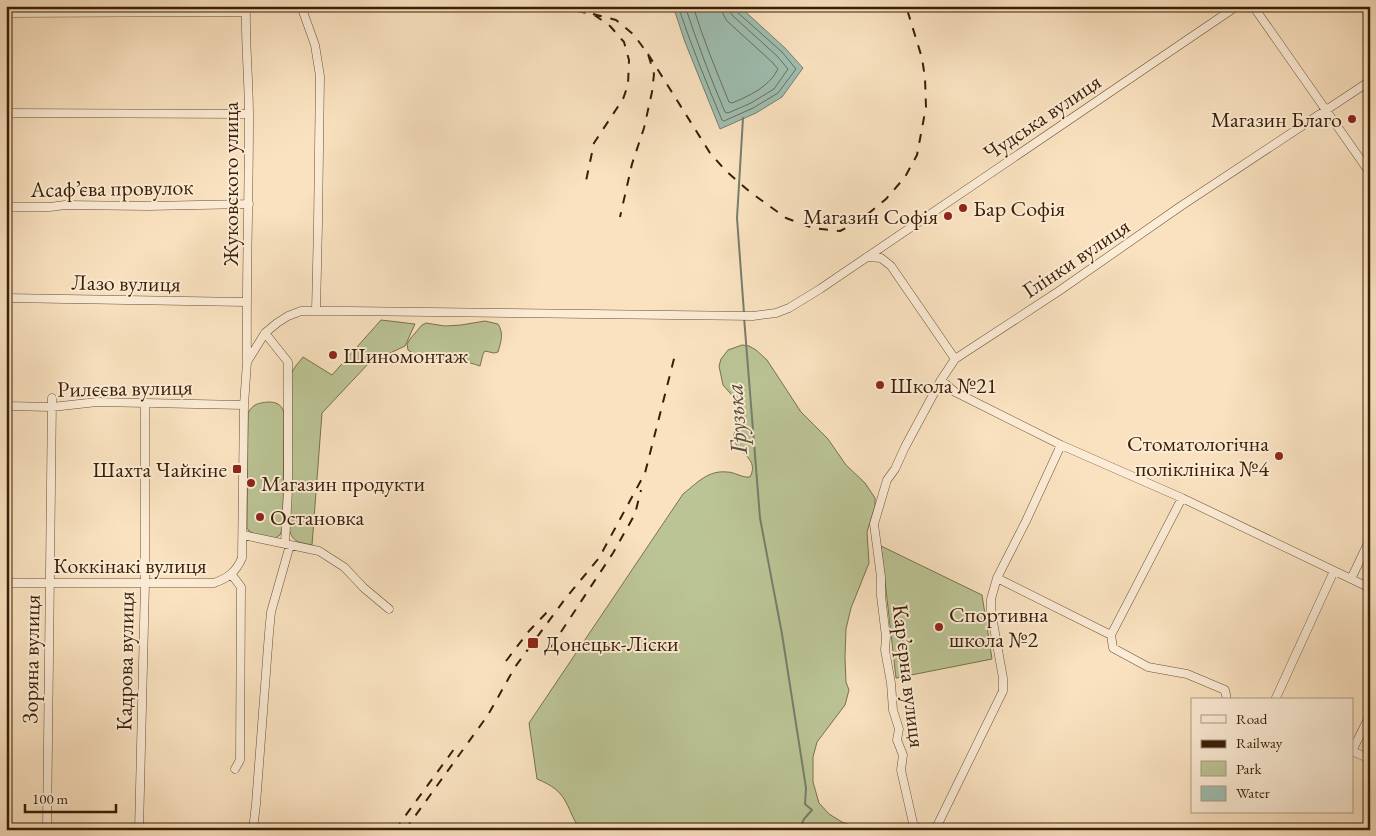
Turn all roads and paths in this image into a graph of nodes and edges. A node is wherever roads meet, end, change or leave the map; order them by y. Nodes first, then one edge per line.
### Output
1 (301, 6) edge
2 (1237, 6) edge
3 (1253, 6) edge
4 (246, 9) edge
5 (6, 13) edge
6 (1370, 81) edge
7 (1325, 111) junction
8 (6, 113) edge
9 (249, 114) junction
10 (1370, 173) edge
11 (249, 204) junction
12 (6, 206) edge
13 (866, 257) junction
14 (6, 298) edge
15 (246, 302) junction
16 (316, 311) junction
17 (265, 333) junction
18 (955, 359) junction
19 (247, 362) junction
20 (941, 380) junction
21 (52, 398) dead end
22 (145, 404) junction
23 (244, 405) junction
24 (6, 406) edge
25 (52, 408) junction
26 (1061, 445) junction
27 (1182, 498) junction
28 (874, 524) joint
29 (242, 535) junction
30 (1370, 539) edge
31 (287, 544) junction
32 (242, 558) joint
33 (1334, 571) junction
34 (232, 574) junction
35 (997, 578) junction
36 (1351, 579) junction
37 (6, 583) edge
38 (144, 583) junction
39 (50, 584) junction
40 (1370, 588) edge
41 (389, 609) dead end
42 (1111, 635) junction
43 (1227, 698) edge
44 (1276, 698) edge
45 (1370, 715) edge
46 (1354, 747) edge
47 (1354, 752) edge
48 (1370, 759) edge
49 (234, 769) dead end
50 (47, 830) edge
51 (139, 830) edge
52 (253, 830) edge
53 (918, 830) edge
54 (935, 830) edge

1 - 16 street
2 - 13 street, Чудська вулиця
3 - 7 street
4 - 5 street
4 - 9 street, Жуковского улица
6 - 7 street, Глінки вулиця
7 - 10 street
7 - 18 street, Глінки вулиця
8 - 9 street
9 - 11 street, Жуковского улица
11 - 12 street, Асаф’єва провулок
11 - 15 street, Жуковского улица
13 - 16 street, Чудська вулиця
13 - 18 street
14 - 15 street, Лазо вулиця
15 - 19 street, Жуковского улица
16 - 17 street, Чудська вулиця
17 - 19 street
17 - 31 street
18 - 20 street, Глінки вулиця
19 - 23 street, Жуковского улица
20 - 26 street
20 - 28 street, Глінки вулиця
21 - 25 street, Зоряна вулиця
22 - 23 street, Рилєєва вулиця
22 - 25 street, Рилєєва вулиця
22 - 38 street, Кадрова вулиця
23 - 29 street, Жуковского улица
24 - 25 street, Рилєєва вулиця
25 - 39 street, Зоряна вулиця
26 - 27 street
26 - 35 street
27 - 33 street
27 - 42 street
28 - 53 street, Кар’єрна вулиця
29 - 31 street
29 - 32 street, Жуковского улица
30 - 36 street
31 - 41 street
31 - 52 street
32 - 34 street, Коккінакі вулиця
33 - 36 street
33 - 44 street
34 - 38 street, Коккінакі вулиця
34 - 49 street
35 - 42 street
35 - 54 street
36 - 40 street
37 - 39 street, Коккінакі вулиця
38 - 39 street, Коккінакі вулиця
38 - 51 street, Кадрова вулиця
39 - 50 street, Зоряна вулиця
42 - 43 street
45 - 46 street
47 - 48 street

